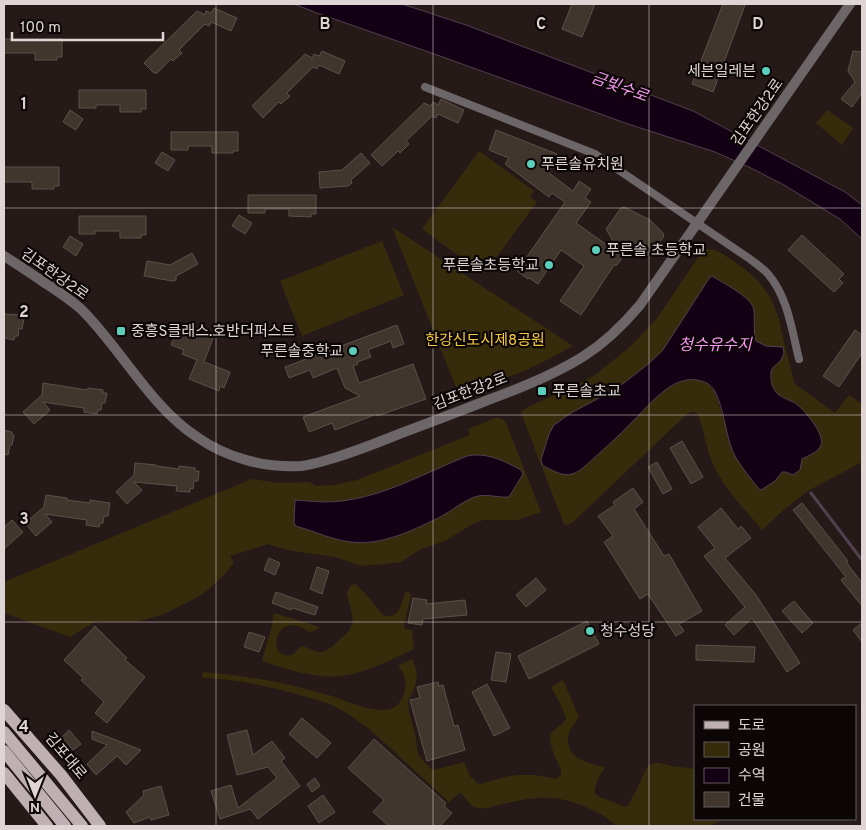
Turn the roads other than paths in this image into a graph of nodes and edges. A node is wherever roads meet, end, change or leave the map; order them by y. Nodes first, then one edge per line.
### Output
1 (850, 4) edge
2 (425, 87) dead end
3 (697, 223) junction
4 (4, 256) edge
5 (799, 359) dead end
6 (4, 710) edge
7 (4, 732) edge
8 (4, 751) edge
9 (4, 773) edge
10 (48, 826) edge
11 (65, 826) edge
12 (82, 826) edge
13 (100, 826) edge

1 - 3 street, 김포한강2로
2 - 3 street
3 - 4 street, 김포한강2로
3 - 5 street
6 - 13 main road, 김포대로
7 - 12 main road
8 - 11 main road
9 - 10 main road

